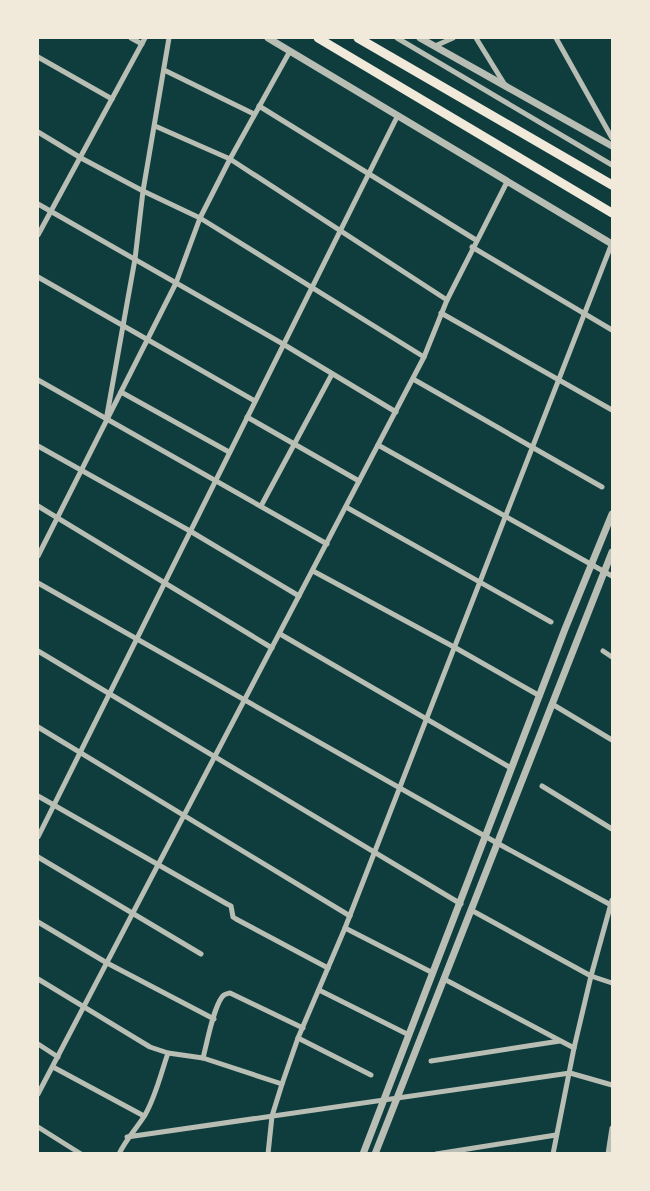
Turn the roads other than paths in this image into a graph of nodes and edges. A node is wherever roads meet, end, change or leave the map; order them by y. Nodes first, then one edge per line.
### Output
1 (131, 38) edge
2 (145, 38) edge
3 (169, 38) edge
4 (268, 38) edge
5 (318, 38) edge
6 (358, 38) edge
7 (396, 38) edge
8 (420, 38) edge
9 (453, 38) edge
10 (476, 38) edge
11 (556, 38) edge
12 (142, 44) junction
13 (435, 46) junction
14 (290, 51) junction
15 (38, 57) edge
16 (164, 70) junction
17 (506, 88) junction
18 (112, 99) junction
19 (259, 106) junction
20 (254, 114) junction
21 (398, 115) junction
22 (154, 126) junction
23 (611, 131) edge
24 (38, 132) edge
25 (612, 138) edge
26 (612, 146) edge
27 (81, 158) junction
28 (230, 159) junction
29 (612, 165) edge
30 (368, 174) junction
31 (507, 182) junction
32 (612, 185) edge
33 (143, 191) junction
34 (38, 204) edge
35 (51, 212) junction
36 (612, 213) edge
37 (200, 218) junction
38 (340, 231) junction
39 (38, 235) edge
40 (476, 240) junction
41 (612, 244) edge
42 (472, 247) junction
43 (135, 259) junction
44 (38, 277) edge
45 (176, 283) junction
46 (312, 286) junction
47 (447, 300) junction
48 (441, 313) junction
49 (584, 314) junction
50 (122, 324) junction
51 (612, 330) edge
52 (148, 339) junction
53 (283, 344) junction
54 (424, 357) junction
55 (332, 374) junction
56 (559, 378) junction
57 (413, 379) junction
58 (38, 380) edge
59 (121, 392) junction
60 (255, 401) junction
61 (612, 410) edge
62 (396, 412) junction
63 (247, 417) junction
64 (107, 420) junction
65 (294, 444) junction
66 (378, 445) junction
67 (38, 446) edge
68 (532, 447) junction
69 (229, 452) junction
70 (81, 471) junction
71 (216, 479) junction
72 (359, 481) junction
73 (602, 487) dead end
74 (38, 506) edge
75 (261, 507) junction
76 (346, 507) junction
77 (612, 514) edge
78 (506, 516) junction
79 (57, 518) junction
80 (190, 531) junction
81 (327, 544) junction
82 (612, 552) edge
83 (38, 556) edge
84 (593, 564) junction
85 (313, 571) junction
86 (605, 571) junction
87 (612, 576) edge
88 (165, 582) junction
89 (38, 583) edge
90 (480, 583) junction
91 (299, 596) junction
92 (551, 622) dead end
93 (279, 634) junction
94 (136, 639) junction
95 (454, 647) junction
96 (272, 648) junction
97 (38, 651) edge
98 (603, 651) dead end
99 (612, 657) edge
100 (109, 693) junction
101 (540, 696) junction
102 (244, 701) junction
103 (552, 704) junction
104 (427, 719) junction
105 (38, 727) edge
106 (612, 740) edge
107 (80, 752) junction
108 (215, 757) junction
109 (511, 768) junction
110 (542, 786) dead end
111 (400, 788) junction
112 (38, 796) edge
113 (53, 805) junction
114 (184, 816) junction
115 (612, 829) edge
116 (486, 836) junction
117 (38, 837) edge
118 (497, 843) junction
119 (375, 852) junction
120 (38, 856) edge
121 (158, 866) junction
122 (612, 902) edge
123 (460, 904) junction
124 (471, 910) junction
125 (132, 915) junction
126 (350, 916) junction
127 (38, 922) edge
128 (345, 928) junction
129 (201, 954) dead end
130 (107, 963) junction
131 (328, 968) junction
132 (433, 973) junction
133 (591, 976) junction
134 (38, 979) edge
135 (444, 979) junction
136 (612, 983) edge
137 (319, 990) junction
138 (84, 1007) junction
139 (214, 1019) junction
140 (303, 1028) junction
141 (408, 1035) junction
142 (298, 1038) junction
143 (561, 1041) junction
144 (38, 1044) edge
145 (574, 1048) junction
146 (168, 1053) junction
147 (58, 1057) junction
148 (203, 1059) junction
149 (431, 1061) dead end
150 (53, 1066) junction
151 (570, 1073) junction
152 (371, 1075) dead end
153 (282, 1084) junction
154 (612, 1085) edge
155 (38, 1094) edge
156 (397, 1098) junction
157 (382, 1101) junction
158 (144, 1116) junction
159 (272, 1116) junction
160 (38, 1127) edge
161 (612, 1128) edge
162 (556, 1135) junction
163 (127, 1137) junction
164 (81, 1154) edge
165 (119, 1154) edge
166 (268, 1154) edge
167 (363, 1154) edge
168 (375, 1154) edge
169 (436, 1154) edge
170 (553, 1154) edge
171 (608, 1154) edge

1 - 12 street
2 - 12 street
3 - 16 street
4 - 14 street
5 - 36 highway
6 - 32 highway
7 - 29 street
8 - 13 street
9 - 13 street
10 - 17 street
11 - 23 street
12 - 18 street
13 - 17 street
14 - 19 street
14 - 21 street
15 - 18 street
16 - 20 street
16 - 22 street
17 - 26 street
18 - 27 street
19 - 20 street
19 - 30 street
20 - 28 street
21 - 30 street
21 - 31 street
22 - 28 street
22 - 33 street
23 - 25 street
24 - 27 street
27 - 33 street
27 - 35 street
28 - 37 street
28 - 38 street
30 - 38 street
30 - 40 street
31 - 40 street
31 - 41 street
33 - 37 street
33 - 43 street
34 - 35 street
35 - 39 street
35 - 43 street
37 - 45 street
37 - 46 street
38 - 46 street
38 - 47 street
40 - 42 street
41 - 49 street
42 - 47 street
42 - 49 street
43 - 45 street
43 - 50 street
44 - 50 street
45 - 52 street
45 - 53 street
46 - 53 street
46 - 54 street
47 - 48 street
48 - 54 street
48 - 56 street
49 - 51 street
49 - 56 street
50 - 52 street
50 - 64 street
52 - 59 street
52 - 60 street
53 - 55 street
53 - 60 street
54 - 57 street
55 - 62 street
55 - 65 street
56 - 61 street
56 - 68 street
57 - 62 street
57 - 68 street
58 - 64 street
59 - 64 street
59 - 69 street
60 - 63 street
62 - 66 street
63 - 65 street
63 - 69 street
64 - 70 street
64 - 71 street
65 - 72 street
65 - 75 street
66 - 72 street
66 - 78 street
67 - 70 street
68 - 73 street
68 - 78 street
69 - 71 street
70 - 79 street
70 - 80 street
71 - 75 street
71 - 80 street
72 - 76 street
74 - 79 street
75 - 81 street
76 - 81 street
76 - 90 street
77 - 84 street
78 - 84 street
78 - 90 street
79 - 83 street
79 - 88 street
80 - 88 street
80 - 91 street
81 - 85 street
82 - 86 street
84 - 86 street
84 - 101 street
85 - 91 street
85 - 95 street
86 - 87 street
86 - 103 street
88 - 94 street
88 - 96 street
89 - 94 street
90 - 92 street
90 - 95 street
91 - 93 street
93 - 96 street
93 - 104 street
94 - 100 street
94 - 102 street
95 - 101 street
95 - 104 street
96 - 102 street
97 - 100 street
98 - 99 street
100 - 107 street
100 - 108 street
101 - 109 street
102 - 108 street
102 - 111 street
103 - 106 street
103 - 118 street
104 - 109 street
104 - 111 street
105 - 107 street
107 - 113 street
107 - 114 street
108 - 114 street
108 - 119 street
109 - 116 street
110 - 115 street
111 - 116 street
111 - 119 street
112 - 113 street
113 - 117 street
113 - 121 street
114 - 121 street
114 - 126 street
116 - 118 street
116 - 123 street
118 - 122 street
118 - 124 street
119 - 123 street
119 - 126 street
120 - 125 street
121 - 125 street
121 - 131 street
122 - 133 street
123 - 132 street
124 - 133 street
124 - 135 street
125 - 129 street
125 - 130 street
126 - 128 street
127 - 130 street
128 - 131 street
128 - 132 street
130 - 138 street
130 - 139 street
131 - 137 street
132 - 141 street
133 - 136 street
133 - 145 street
134 - 138 street
135 - 143 street
135 - 156 street
137 - 140 street
137 - 141 street
138 - 146 street
138 - 147 street
139 - 140 street
139 - 148 street
140 - 142 street
141 - 157 street
142 - 152 street
142 - 153 street
143 - 145 street
143 - 149 street
144 - 147 street
145 - 151 street
146 - 148 street
146 - 158 street
147 - 150 street
148 - 153 street
150 - 155 street
150 - 158 street
151 - 154 street
151 - 156 street
151 - 162 street
153 - 159 street
156 - 157 street
156 - 168 street
157 - 159 street
157 - 167 street
158 - 163 street
159 - 163 street
159 - 166 street
160 - 164 street
161 - 171 street
162 - 169 street
162 - 170 street
163 - 165 street

